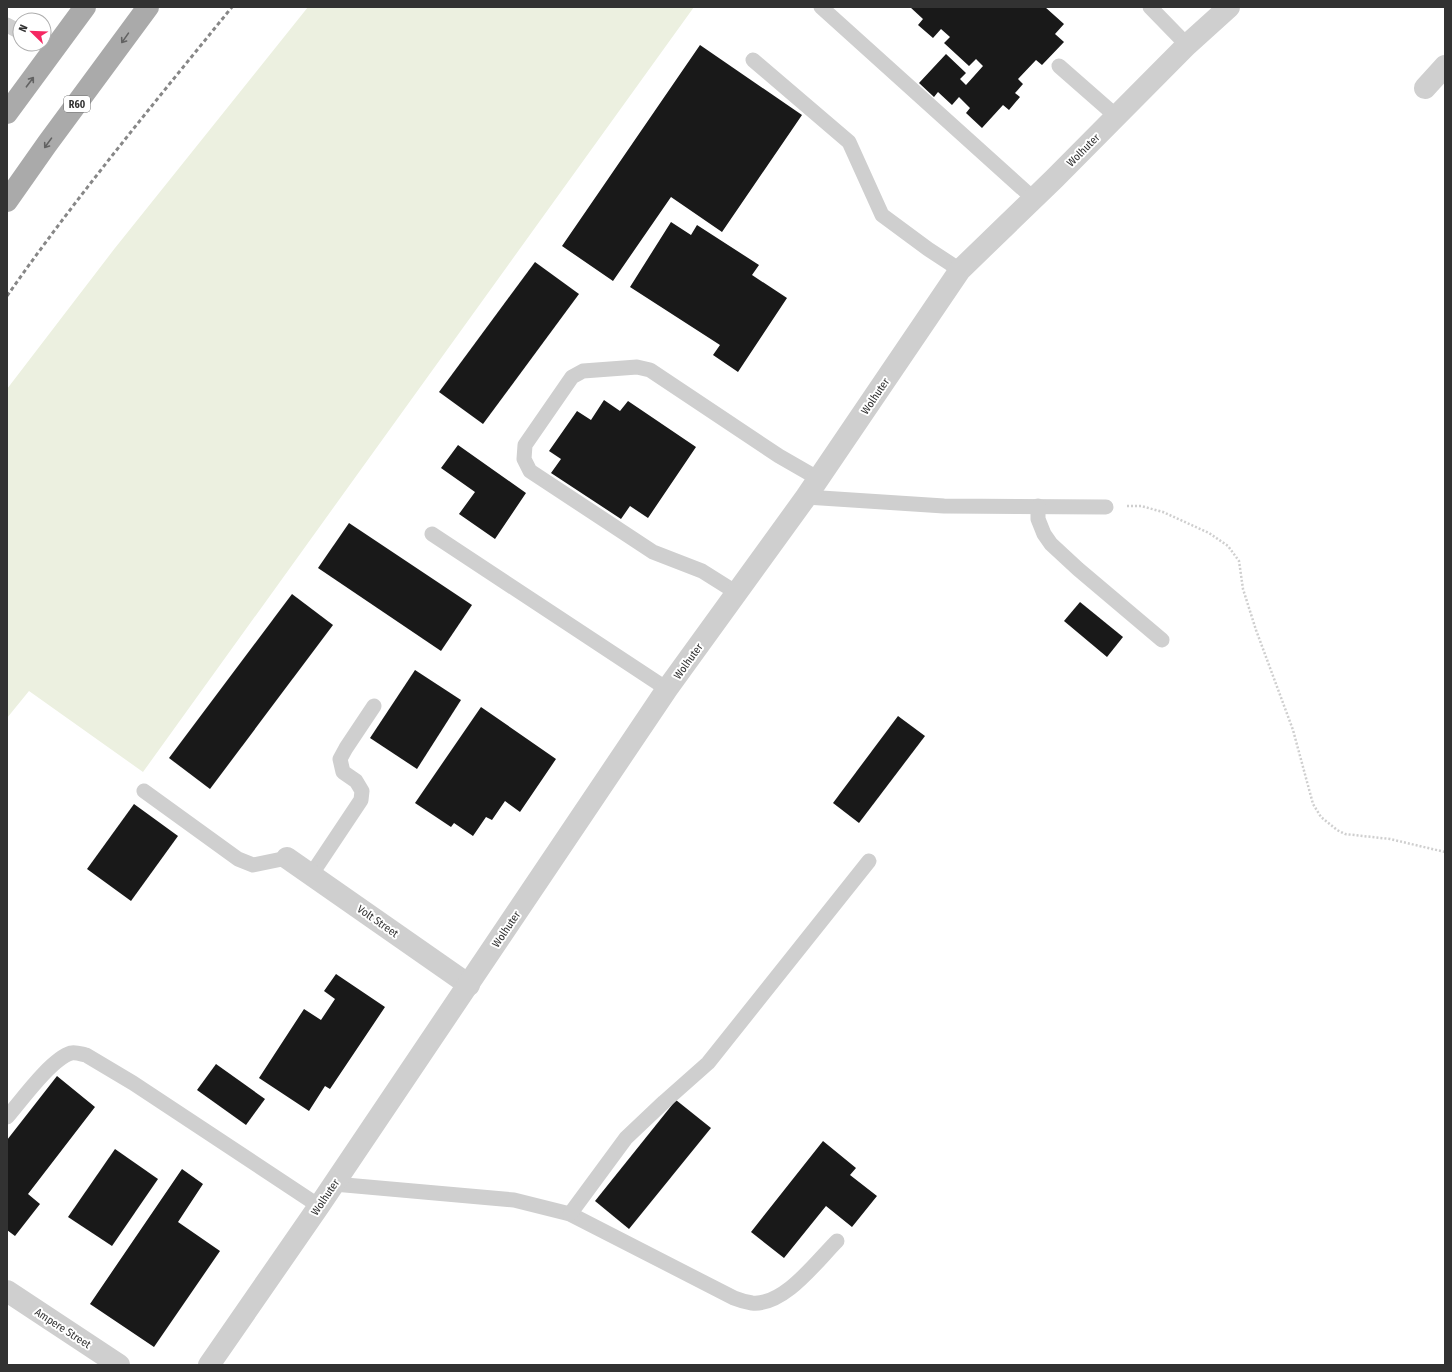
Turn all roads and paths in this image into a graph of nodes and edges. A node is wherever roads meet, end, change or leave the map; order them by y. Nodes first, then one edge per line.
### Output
1 (85, 7) edge
2 (148, 7) edge
3 (821, 7) edge
4 (1150, 7) edge
5 (1229, 7) edge
6 (52, 43) edge
7 (1187, 45) junction
8 (45, 52) edge
9 (753, 60) dead end
10 (1059, 66) dead end
11 (1445, 66) edge
12 (1425, 88) dead end
13 (7, 113) edge
14 (1116, 116) junction
15 (1034, 199) junction
16 (7, 201) edge
17 (960, 270) junction
18 (819, 478) junction
19 (806, 497) junction
20 (1038, 506) junction
21 (1106, 507) joint
22 (432, 534) dead end
23 (737, 593) junction
24 (1162, 640) dead end
25 (667, 689) junction
26 (374, 706) dead end
27 (144, 791) dead end
28 (1445, 852) edge
29 (287, 858) joint
30 (868, 861) dead end
31 (311, 874) junction
32 (469, 985) junction
33 (7, 1117) edge
34 (334, 1184) junction
35 (319, 1206) junction
36 (570, 1214) junction
37 (837, 1241) dead end
38 (7, 1291) edge
39 (119, 1365) edge
40 (209, 1365) edge

1 - 6 main road
2 -> 16 main road, R60
3 - 15 lane
4 - 7 lane
5 - 7 street, Wolhuter
7 - 14 street, Wolhuter
13 -> 8 main road
9 - 17 lane
10 - 14 lane
11 - 12 street
14 - 15 street, Wolhuter
15 - 17 street, Wolhuter
17 - 18 street, Wolhuter
18 - 19 street, Wolhuter
18 - 23 lane
19 - 20 lane
19 - 23 street, Wolhuter
20 - 21 lane
20 - 24 lane
21 - 28 path
22 - 25 lane
23 - 25 street, Wolhuter
25 - 32 street, Wolhuter
26 - 31 lane
27 - 29 lane
29 - 31 street, Volt Street
30 - 36 lane
31 - 32 street, Volt Street
32 - 34 street, Wolhuter
33 - 35 lane
34 - 35 street, Wolhuter
34 - 36 lane
35 - 40 street, Wolhuter
36 - 37 lane
38 - 39 street, Ampere Street

